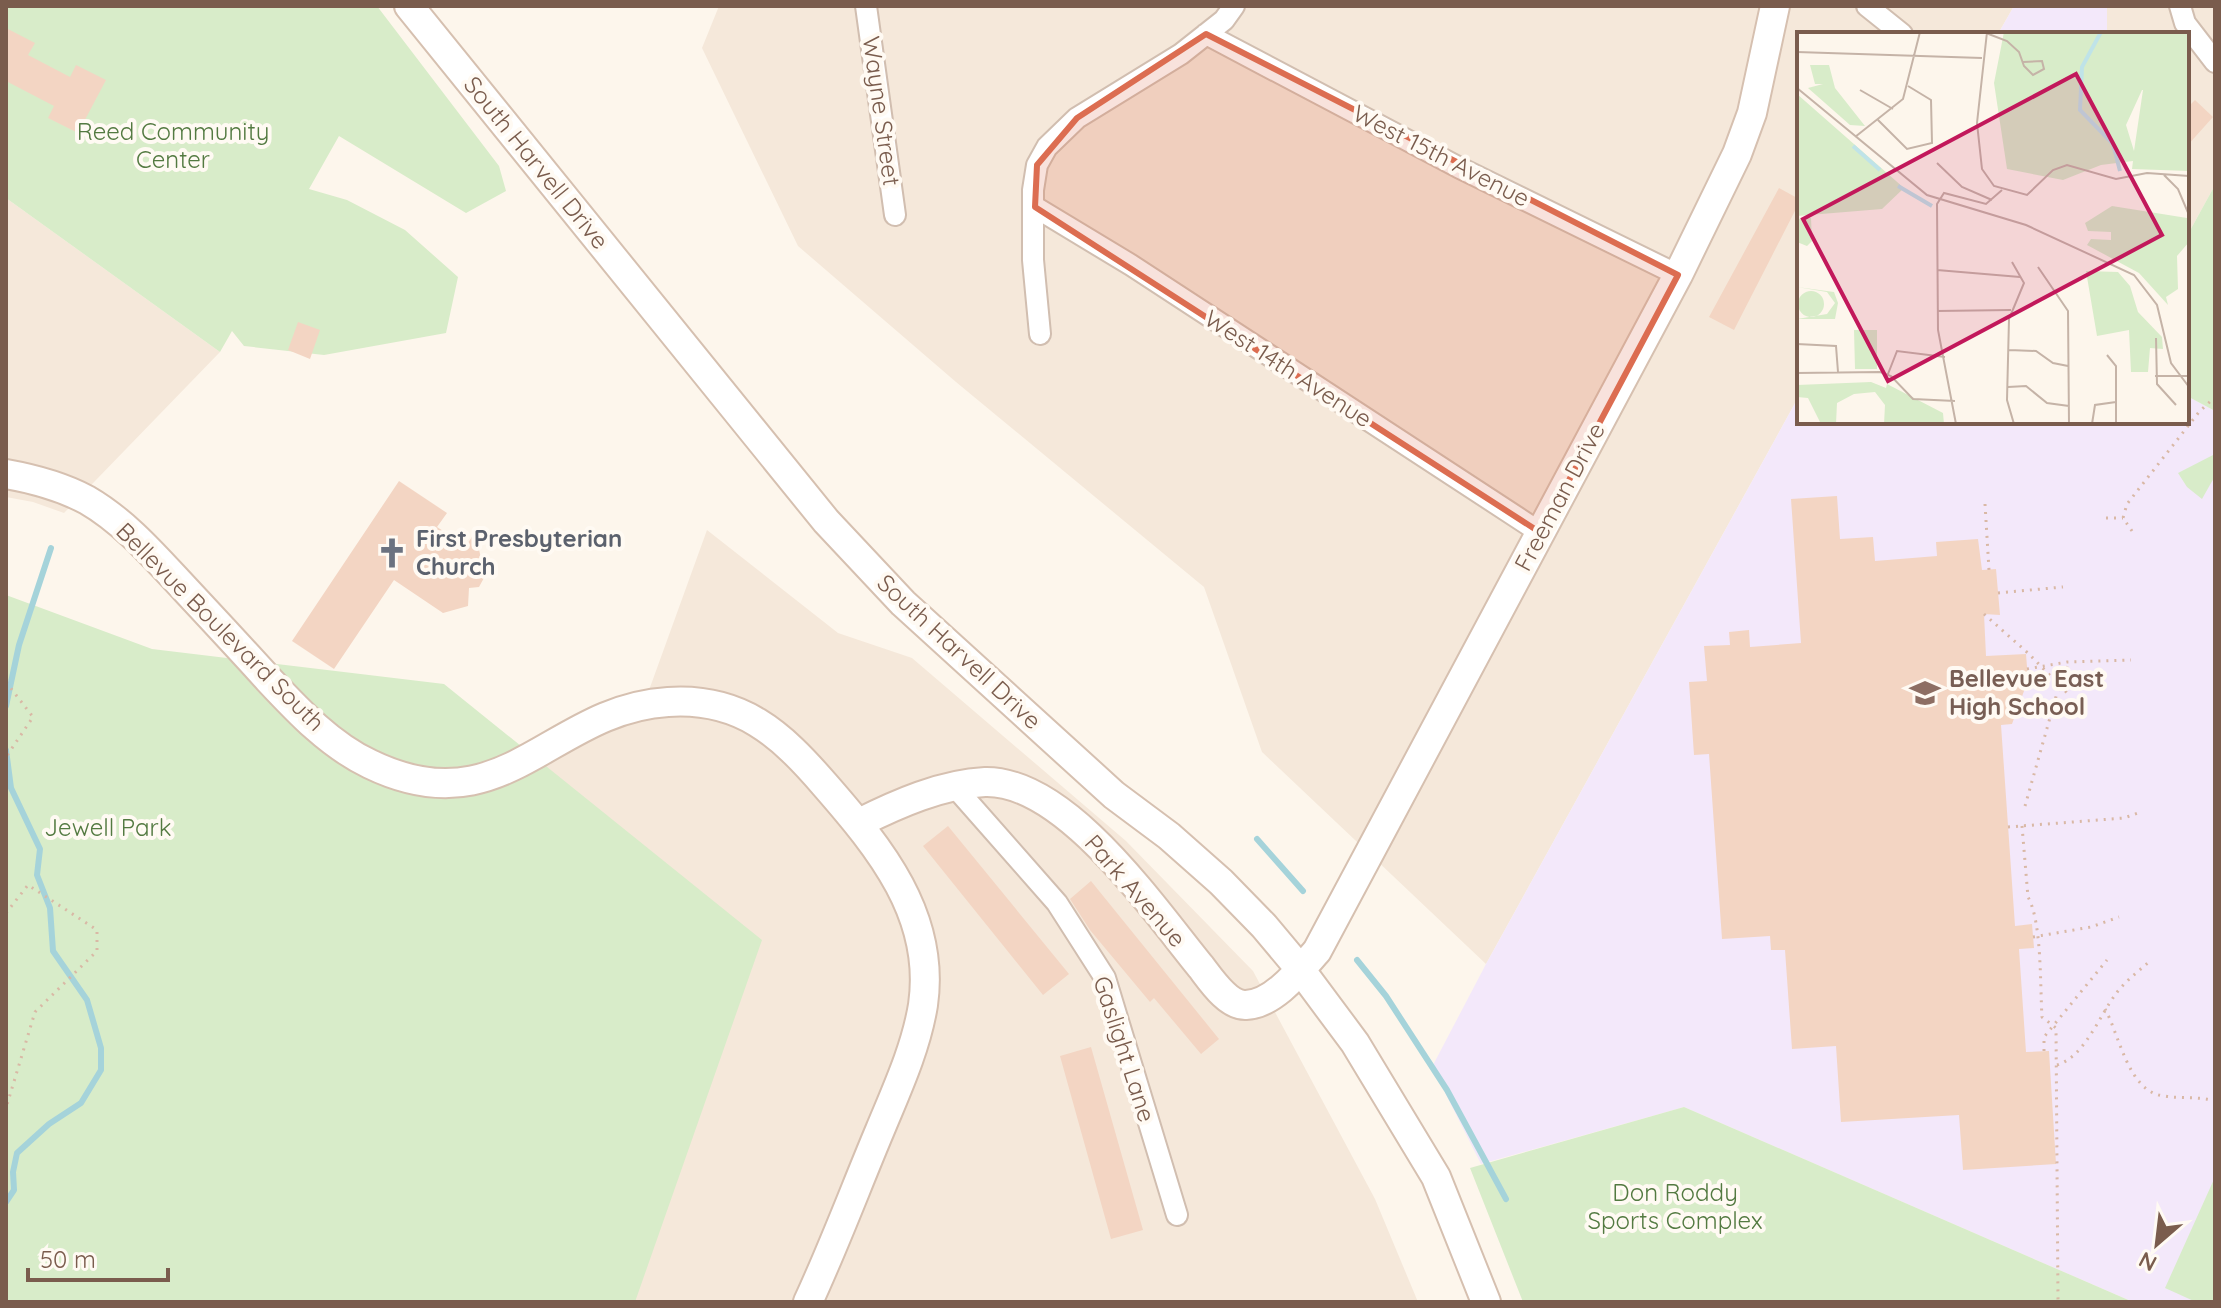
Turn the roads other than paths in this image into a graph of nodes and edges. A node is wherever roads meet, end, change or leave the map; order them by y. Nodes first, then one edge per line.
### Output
1 (409, 6) edge
2 (866, 6) edge
3 (1234, 6) edge
4 (1775, 6) edge
5 (1867, 6) edge
6 (2180, 6) edge
7 (1900, 32) edge
8 (2188, 32) edge
9 (1206, 34) junction
10 (2193, 47) edge
11 (2215, 62) edge
12 (1035, 207) junction
13 (895, 215) dead end
14 (1678, 275) junction
15 (1040, 334) dead end
16 (6, 474) edge
17 (1541, 533) junction
18 (954, 786) junction
19 (859, 823) junction
20 (1300, 969) junction
21 (1177, 1215) dead end
22 (808, 1302) edge
23 (1486, 1302) edge

1 - 20 street, South Harvell Drive
2 - 13 street, Wayne Street
3 - 9 street
4 - 14 street, Freeman Drive
5 - 7 street
6 - 8 street
9 - 12 street
9 - 14 street, West 15th Avenue
10 - 11 street
12 - 15 street
12 - 17 street, West 14th Avenue
14 - 17 street, Freeman Drive
16 - 19 street, Bellevue Boulevard South
17 - 20 street, Freeman Drive
18 - 19 street, Park Avenue
18 - 20 street, Park Avenue
18 - 21 street, Gaslight Lane
19 - 22 street, Bellevue Boulevard South
20 - 23 street, South Harvell Drive

